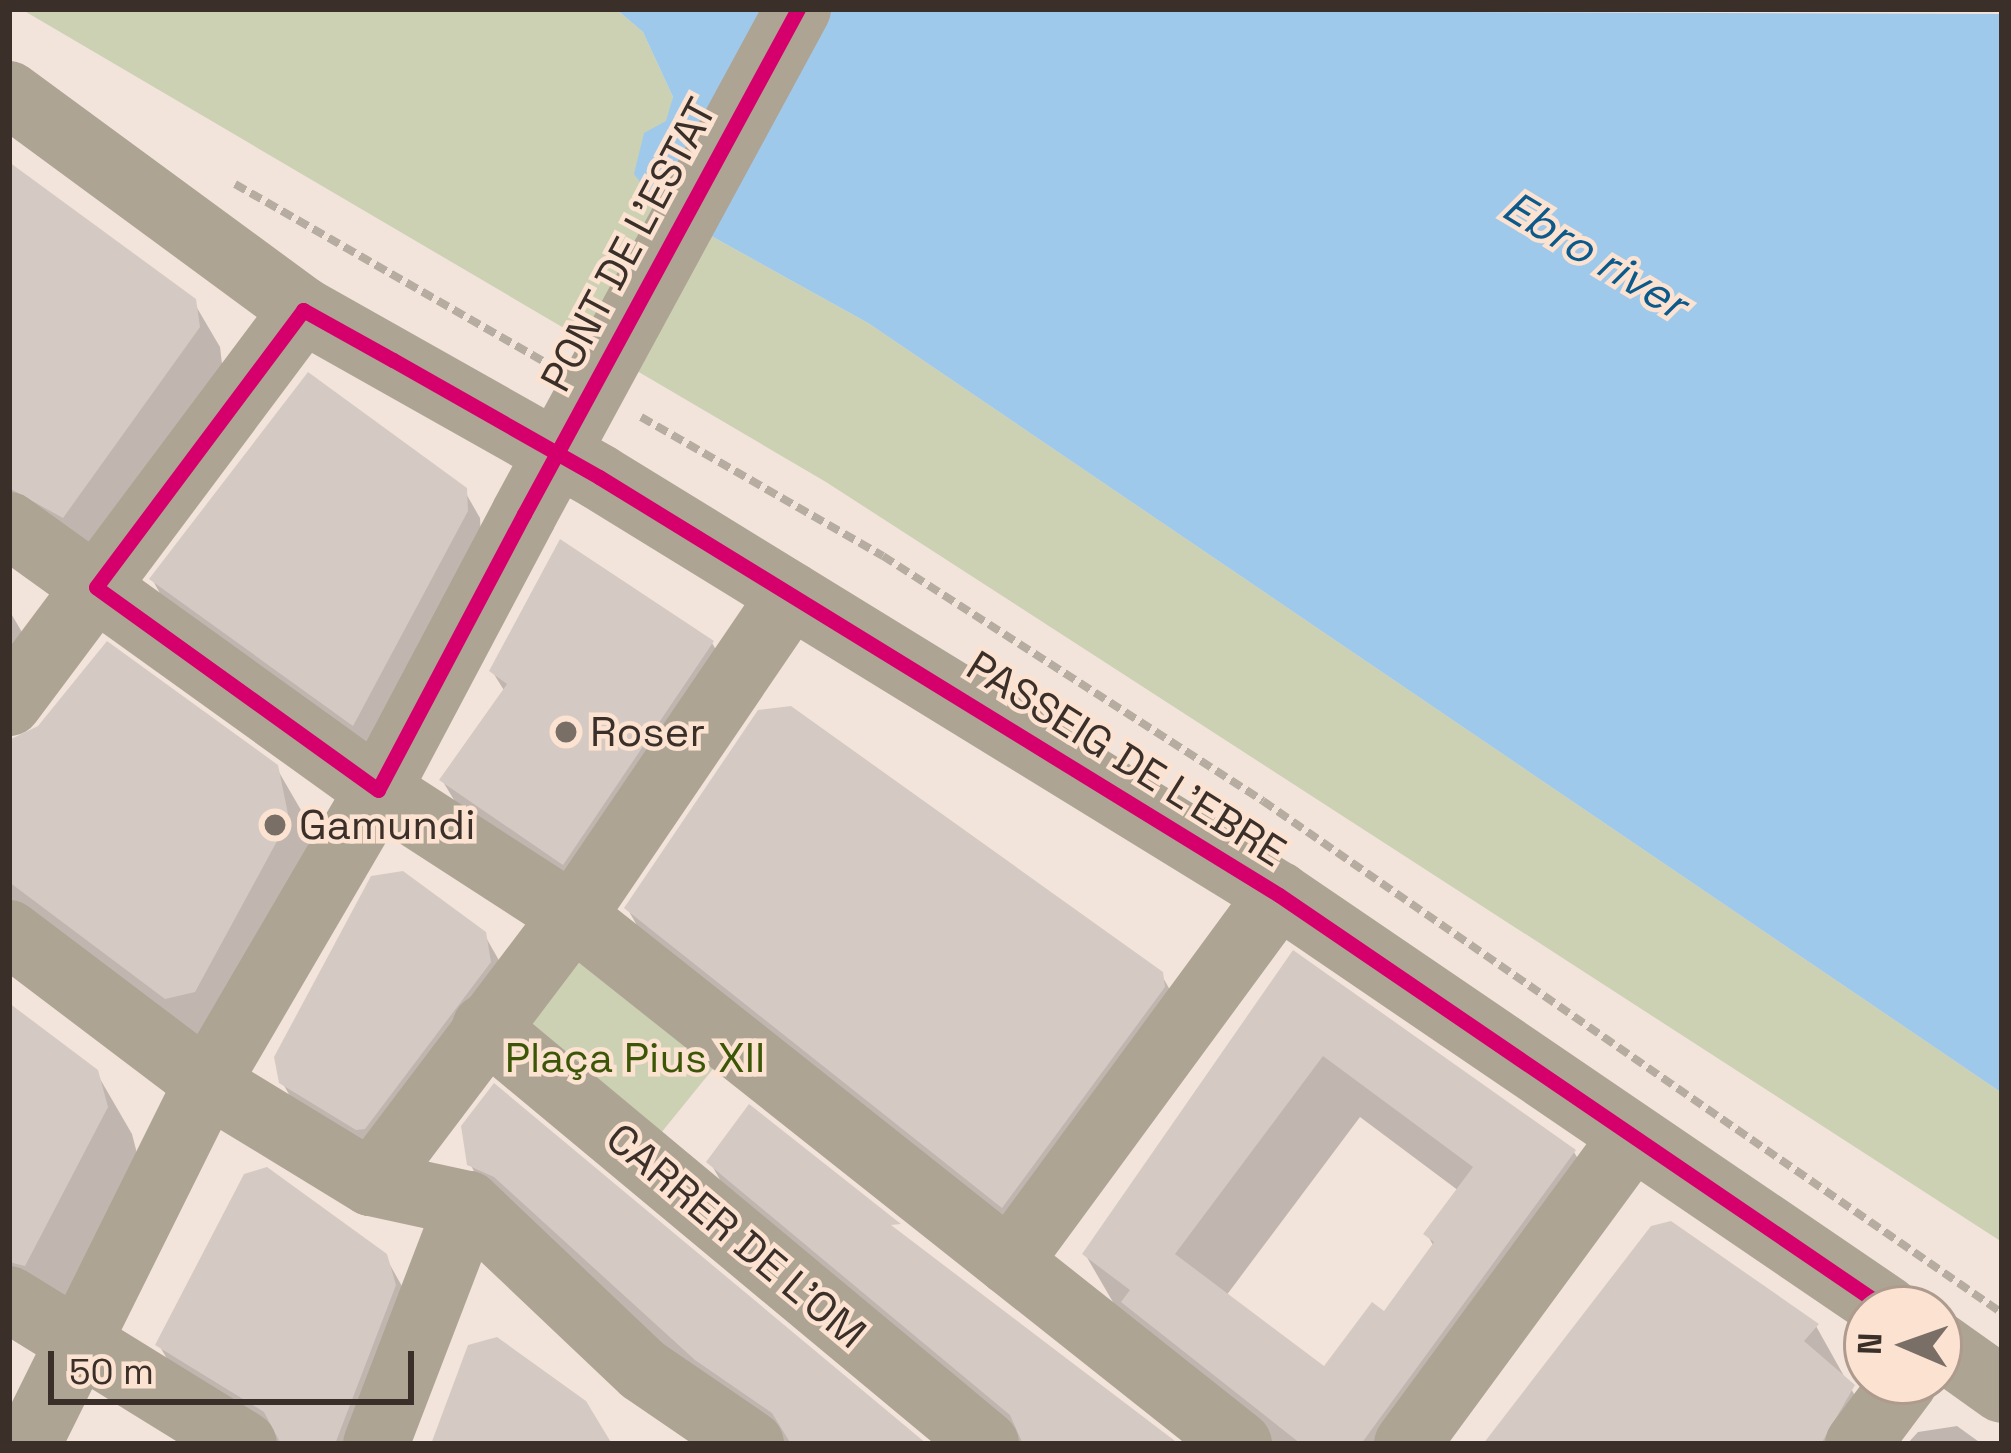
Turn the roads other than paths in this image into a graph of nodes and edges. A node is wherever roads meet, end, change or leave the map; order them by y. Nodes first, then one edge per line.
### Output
1 (798, 9) edge
2 (9, 94) edge
3 (303, 310) junction
4 (9, 525) edge
5 (96, 587) junction
6 (791, 595) junction
7 (9, 704) edge
8 (378, 790) junction
9 (1279, 895) junction
10 (573, 916) junction
11 (9, 933) edge
12 (485, 1028) junction
13 (207, 1084) junction
14 (1631, 1138) junction
15 (371, 1183) junction
16 (468, 1204) junction
17 (1009, 1262) junction
18 (1851, 1285) edge
19 (9, 1299) edge
20 (74, 1341) junction
21 (1963, 1362) edge
22 (643, 1370) junction
23 (2002, 1390) edge
24 (1887, 1405) edge
25 (28, 1444) edge
26 (244, 1444) edge
27 (376, 1444) edge
28 (664, 1444) edge
29 (751, 1444) edge
30 (986, 1444) edge
31 (1239, 1444) edge
32 (1407, 1444) edge
33 (1858, 1444) edge

1 - 8 street, PONT DE L'ESTAT, bridge
2 - 3 street, PASSEIG DE L'EBRE
3 - 5 street
3 - 6 street, PASSEIG DE L'EBRE
4 - 5 street
5 - 7 street
5 - 8 street
6 - 9 street, PASSEIG DE L'EBRE
6 - 10 street
8 - 10 street
8 - 13 street, PONT DE L'ESTAT
9 - 14 street, PASSEIG DE L'EBRE
9 - 17 street
10 - 12 street
10 - 17 street
11 - 13 street
12 - 15 street
12 - 30 street, CARRER DE L'OM
13 - 15 street
13 - 20 street, PONT DE L'ESTAT
14 - 18 street, PASSEIG DE L'EBRE
14 - 32 street
15 - 16 street
16 - 22 street
16 - 27 street
17 - 31 street
19 - 20 street
20 - 25 street, PONT DE L'ESTAT
20 - 26 street
21 - 23 street
22 - 28 street
22 - 29 street
24 - 33 street

